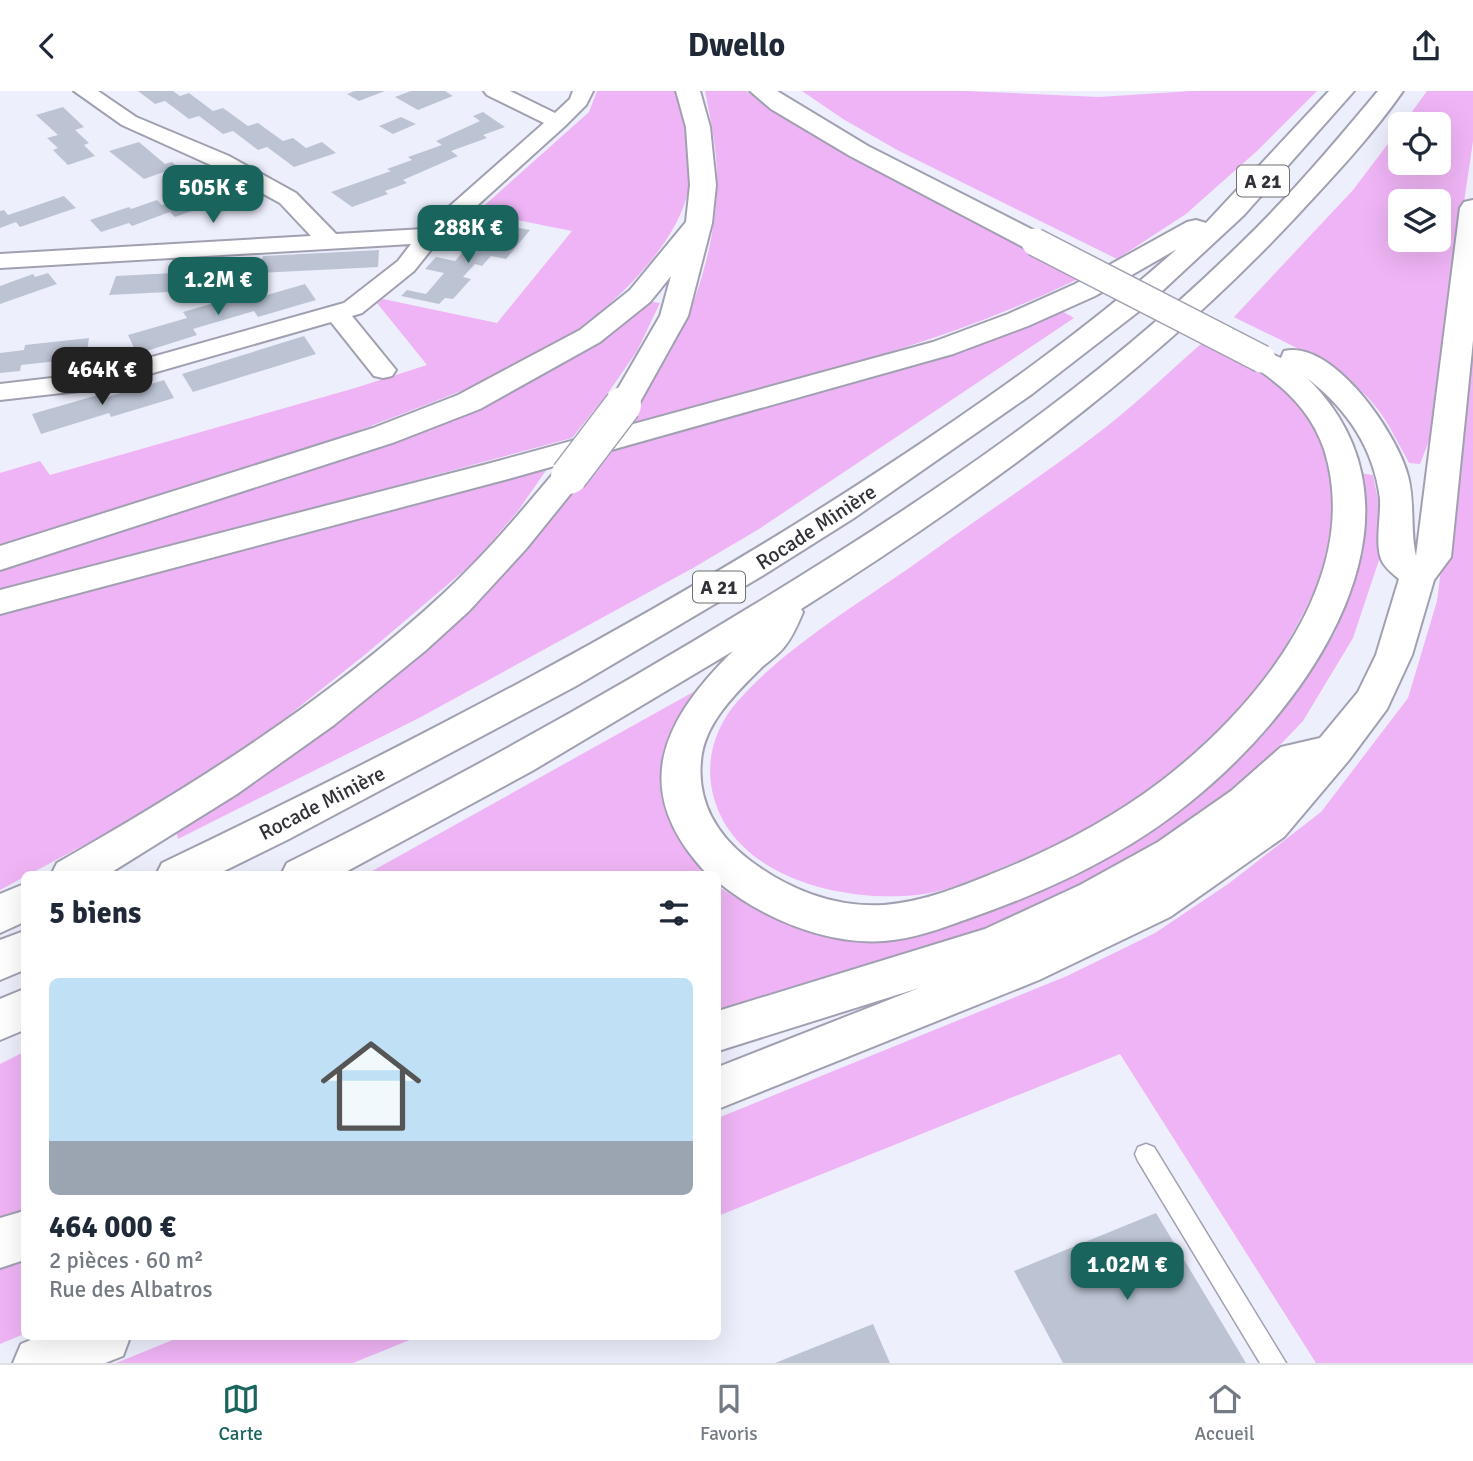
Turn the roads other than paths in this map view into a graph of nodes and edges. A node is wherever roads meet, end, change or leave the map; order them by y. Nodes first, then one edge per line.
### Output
1 (494, 91) edge
2 (583, 91) edge
3 (688, 91) edge
4 (762, 91) edge
5 (793, 91) edge
6 (1342, 91) edge
7 (1391, 91) edge
8 (88, 92) edge
9 (558, 123) junction
10 (1473, 208) edge
11 (699, 223) junction
12 (1214, 228) junction
13 (430, 236) junction
14 (1043, 237) junction
15 (328, 240) junction
16 (0, 261) edge
17 (337, 313) junction
18 (1271, 354) junction
19 (383, 370) dead end
20 (0, 392) edge
21 (0, 558) edge
22 (1417, 577) junction
23 (793, 598) junction
24 (0, 602) edge
25 (1335, 750) junction
26 (79, 871) edge
27 (185, 871) edge
28 (310, 871) edge
29 (21, 904) edge
30 (0, 915) edge
31 (21, 950) edge
32 (0, 961) edge
33 (21, 1010) edge
34 (0, 1020) edge
35 (721, 1030) edge
36 (721, 1087) edge
37 (1146, 1154) dead end
38 (21, 1237) edge
39 (0, 1243) edge
40 (97, 1340) edge
41 (40, 1363) edge
42 (1274, 1363) edge

1 - 9 street
2 - 9 street
3 - 11 highway
4 - 14 highway
5 - 14 highway
6 - 12 highway, Rocade Minière / A 21
7 - 23 highway, A 21
8 - 15 street
9 - 13 street
10 - 22 highway
11 - 21 highway
11 - 26 highway, bridge
12 - 24 highway
12 - 27 highway, Rocade Minière / A 21
13 - 15 street
13 - 17 street
14 - 18 highway, bridge
15 - 16 street
17 - 19 street
17 - 20 street
18 - 22 highway
18 - 23 highway
22 - 25 highway
23 - 28 highway, A 21
25 - 35 highway
25 - 36 highway
29 - 30 highway
31 - 32 highway
33 - 34 highway
37 - 42 lane
38 - 39 highway
40 - 41 highway

